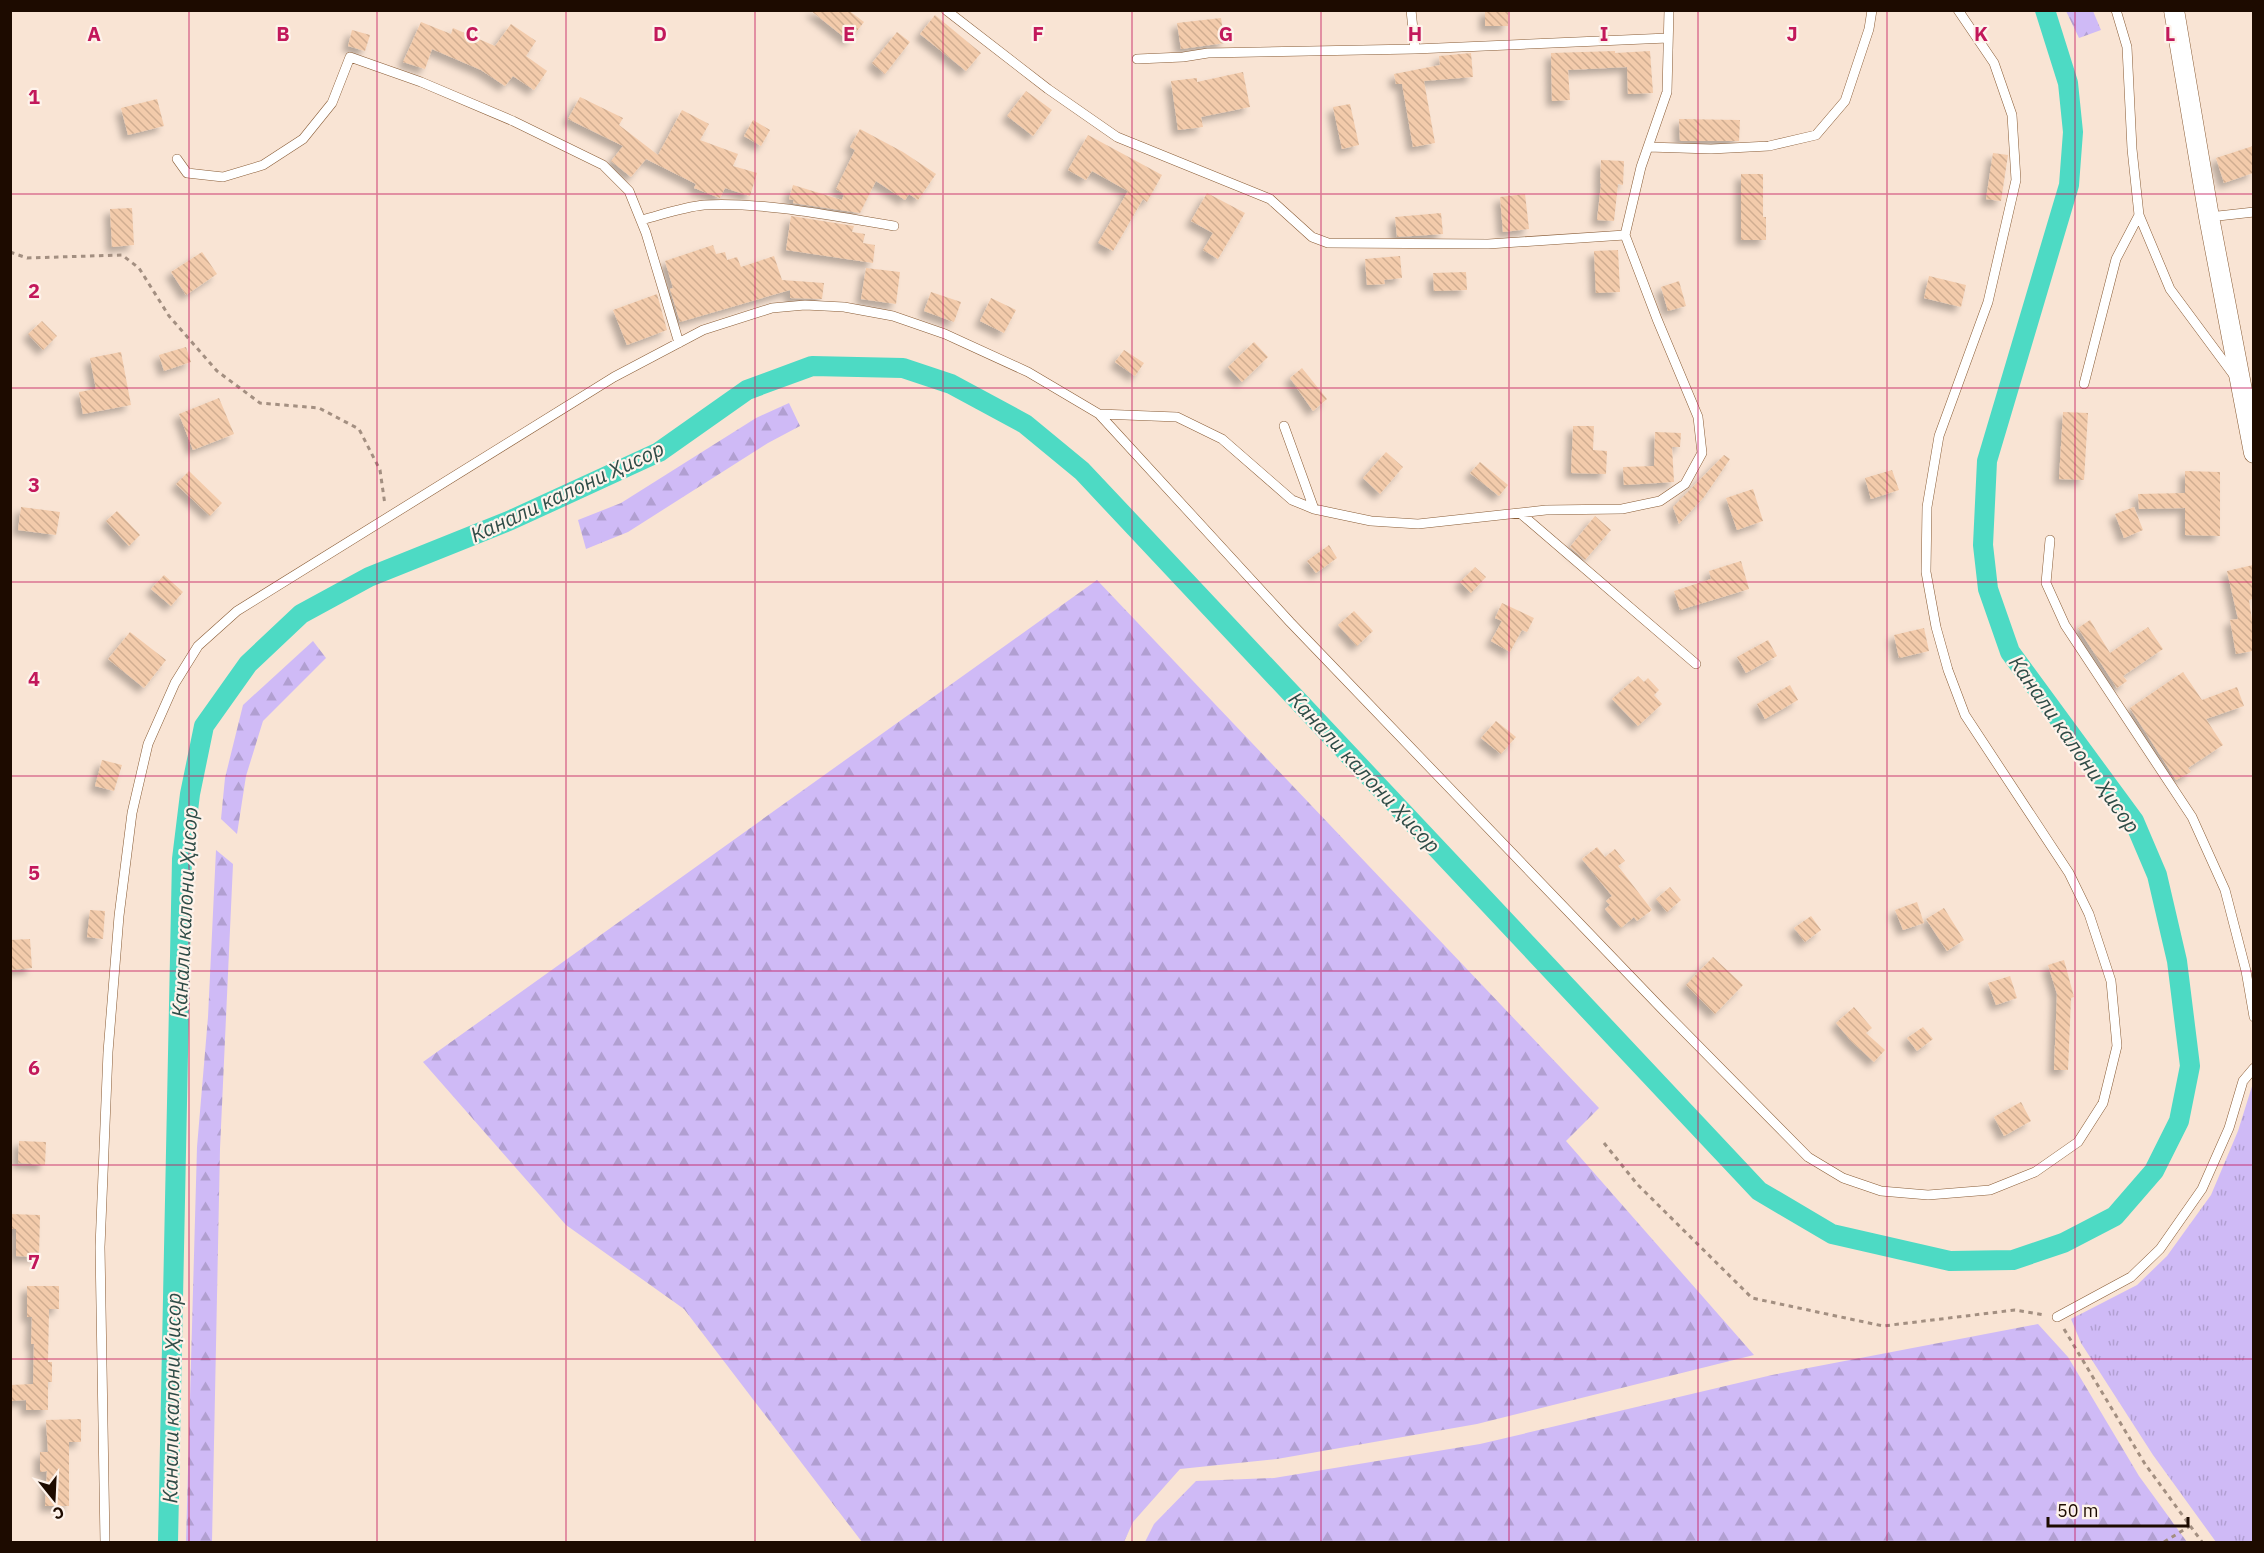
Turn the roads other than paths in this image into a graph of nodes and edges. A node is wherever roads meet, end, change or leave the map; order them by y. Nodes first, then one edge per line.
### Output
1 (946, 10) edge
2 (1411, 10) edge
3 (1669, 10) edge
4 (1872, 10) edge
5 (1958, 10) edge
6 (2116, 10) edge
7 (2174, 10) edge
8 (1668, 38) junction
9 (1414, 49) junction
10 (1137, 59) dead end
11 (1648, 147) junction
12 (177, 159) dead end
13 (2253, 212) edge
14 (2139, 215) junction
15 (2209, 218) junction
16 (641, 220) junction
17 (894, 226) dead end
18 (1625, 235) junction
19 (679, 343) junction
20 (2240, 383) junction
21 (2084, 384) dead end
22 (1099, 414) junction
23 (1284, 426) dead end
24 (2252, 443) edge
25 (1314, 509) junction
26 (1520, 513) junction
27 (2050, 540) dead end
28 (1696, 664) dead end
29 (2253, 1017) edge
30 (2253, 1068) edge
31 (2057, 1317) road end
32 (105, 1542) edge

1 - 18 lane
2 - 9 lane
3 - 8 lane
4 - 11 lane
5 - 22 lane
6 - 14 lane
7 - 15 street
8 - 9 lane
8 - 11 lane
9 - 10 lane
11 - 18 lane
12 - 16 lane
13 - 15 lane
14 - 20 lane
14 - 21 lane
15 - 20 street
16 - 17 lane
16 - 19 lane
18 - 26 lane
19 - 22 lane
19 - 32 lane
20 - 24 street
22 - 25 lane
23 - 25 lane
25 - 26 lane
26 - 28 lane
27 - 29 lane
30 - 31 lane

